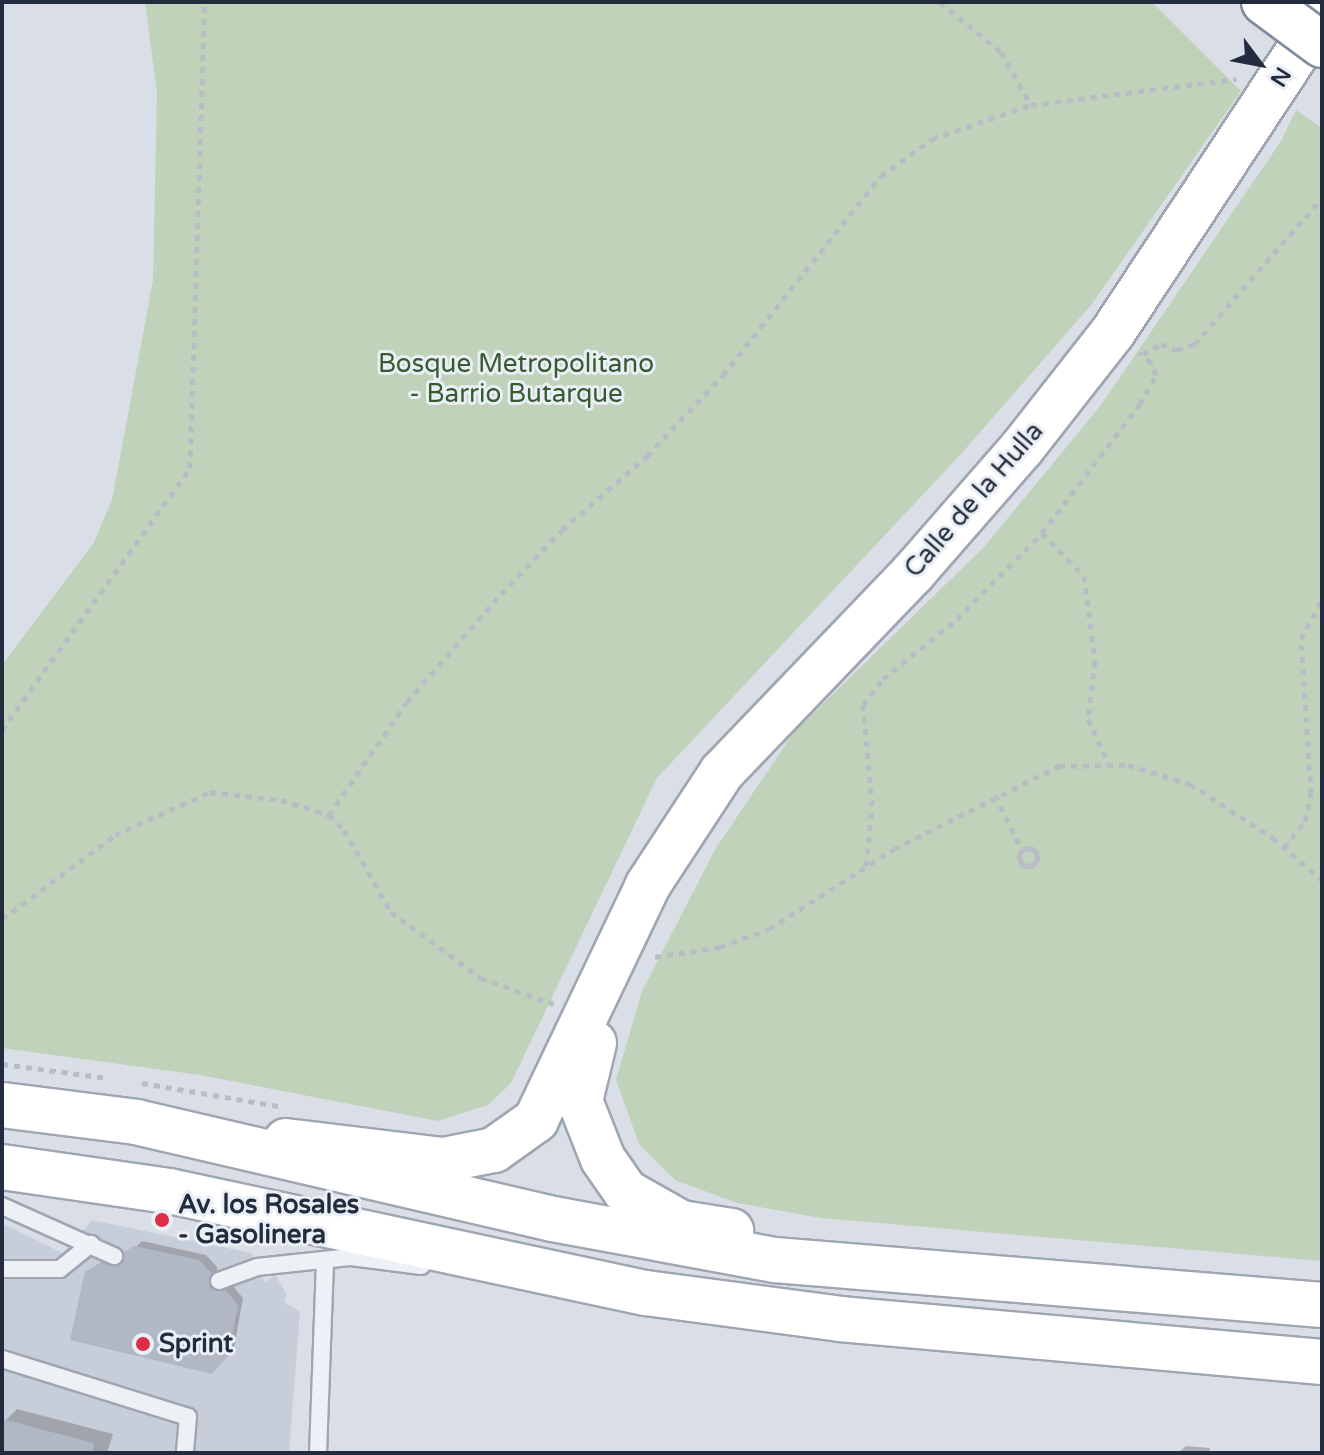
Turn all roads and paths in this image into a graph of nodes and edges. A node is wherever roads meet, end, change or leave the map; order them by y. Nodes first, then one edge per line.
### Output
1 (205, 2) edge
2 (940, 2) edge
3 (1264, 2) edge
4 (1298, 2) edge
5 (1322, 15) edge
6 (1322, 27) edge
7 (1322, 45) edge
8 (1284, 73) junction
9 (1031, 105) junction
10 (1322, 198) edge
11 (1127, 343) junction
12 (1042, 533) junction
13 (1322, 600) edge
14 (2, 730) edge
15 (1109, 765) junction
16 (995, 795) junction
17 (329, 815) junction
18 (1284, 848) junction
19 (1022, 850) dead end
20 (866, 867) junction
21 (1322, 880) edge
22 (2, 919) edge
23 (611, 969) junction
24 (588, 1016) junction
25 (2, 1064) edge
26 (121, 1080) dead end
27 (136, 1102) junction
28 (2, 1105) edge
29 (286, 1108) dead end
30 (2, 1167) edge
31 (2, 1206) edge
32 (91, 1244) junction
33 (114, 1256) dead end
34 (325, 1260) junction
35 (2, 1269) edge
36 (219, 1281) dead end
37 (1061, 1285) junction
38 (646, 1293) junction
39 (1322, 1305) edge
40 (2, 1359) edge
41 (1322, 1362) edge
42 (185, 1453) edge
43 (318, 1453) edge

1 - 14 path
2 - 9 path
3 - 7 main road, bridge
4 - 6 main road
5 - 8 main road, Calle de la Hulla
8 - 9 path
8 - 11 main road, Calle de la Hulla
9 - 17 path
10 - 11 path
11 - 12 path
11 - 23 main road, Calle de la Hulla
12 - 15 path
12 - 20 path
13 - 18 path
15 - 16 path
15 - 18 path
16 - 19 path
16 - 20 path
17 - 22 path
17 - 24 path
18 - 21 path
20 - 23 path
23 - 24 main road
23 - 37 main road
24 - 27 main road
25 - 26 path
27 - 28 main road
27 - 29 path
27 - 37 main road
30 - 38 main road
31 - 32 lane
32 - 33 lane
32 - 35 lane
34 - 36 lane
34 - 38 lane
34 - 43 lane
37 - 39 main road
38 - 41 main road
40 - 42 lane

